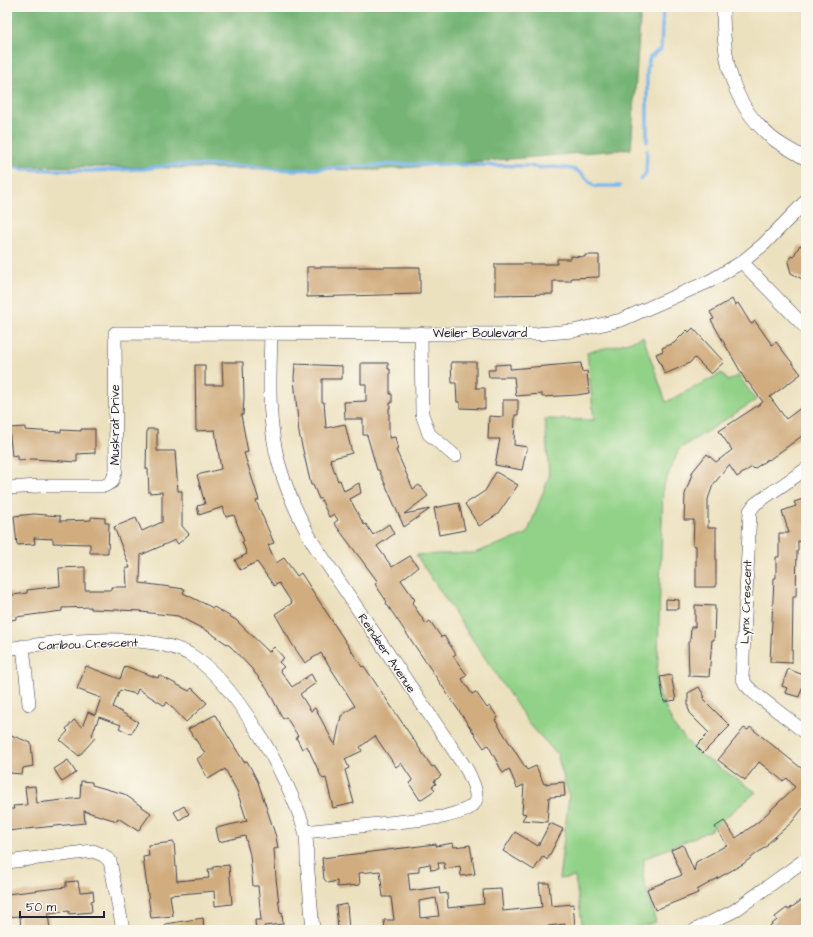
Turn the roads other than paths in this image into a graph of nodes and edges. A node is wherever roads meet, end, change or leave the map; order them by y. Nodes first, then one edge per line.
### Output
1 (723, 7) edge
2 (806, 159) edge
3 (806, 201) edge
4 (742, 262) junction
5 (806, 328) edge
6 (115, 333) joint
7 (271, 333) junction
8 (421, 333) junction
9 (454, 456) dead end
10 (806, 469) edge
11 (7, 488) edge
12 (23, 646) junction
13 (7, 649) edge
14 (29, 704) dead end
15 (806, 733) edge
16 (305, 832) junction
17 (7, 862) edge
18 (805, 862) edge
19 (123, 930) edge
20 (313, 930) edge
21 (695, 930) edge

1 - 2 street
3 - 4 street, Weiler Boulevard
4 - 5 street
4 - 8 street, Weiler Boulevard
6 - 7 street, Weiler Boulevard
6 - 11 street, Muskrat Drive
7 - 8 street, Weiler Boulevard
7 - 16 street, Reindeer Avenue
8 - 9 street
10 - 15 street, Lynx Crescent
12 - 13 street, Caribou Crescent
12 - 14 street
12 - 16 street, Caribou Crescent
16 - 20 street, Caribou Crescent
17 - 19 street
18 - 21 street

